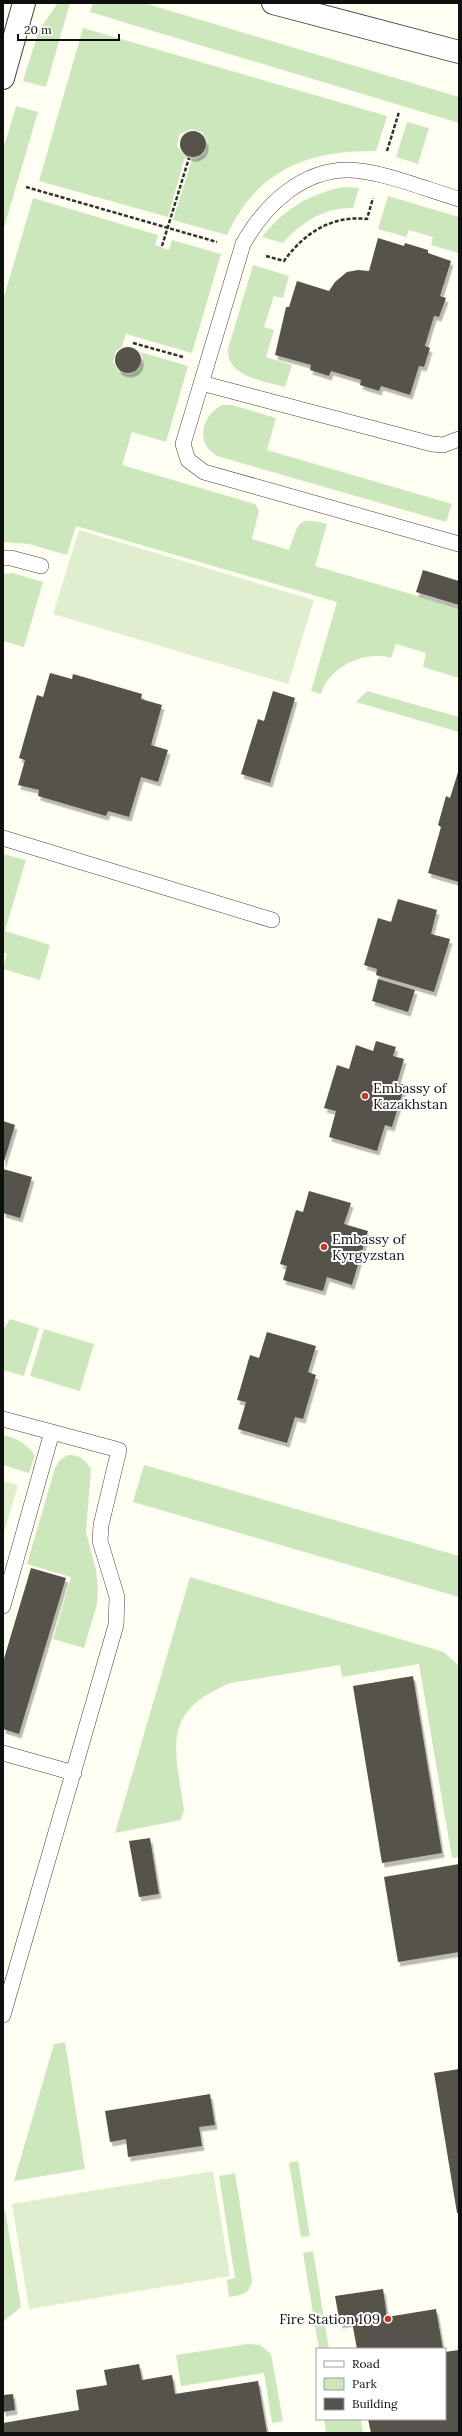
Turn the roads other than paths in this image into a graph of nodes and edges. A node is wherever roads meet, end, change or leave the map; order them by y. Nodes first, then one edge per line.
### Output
1 (24, 3) edge
2 (273, 3) edge
3 (459, 52) edge
4 (3, 78) edge
5 (459, 199) edge
6 (201, 383) junction
7 (459, 439) edge
8 (459, 544) edge
9 (3, 558) edge
10 (42, 566) dead end
11 (3, 838) edge
12 (272, 920) dead end
13 (3, 1419) edge
14 (52, 1432) junction
15 (3, 1606) edge
16 (3, 1753) edge
17 (74, 1773) junction
18 (3, 2015) edge

1 - 4 street
2 - 3 street
5 - 6 lane
6 - 7 lane
6 - 8 lane
9 - 10 lane
11 - 12 lane
13 - 14 lane
14 - 15 lane
14 - 17 lane
16 - 17 lane
17 - 18 lane

